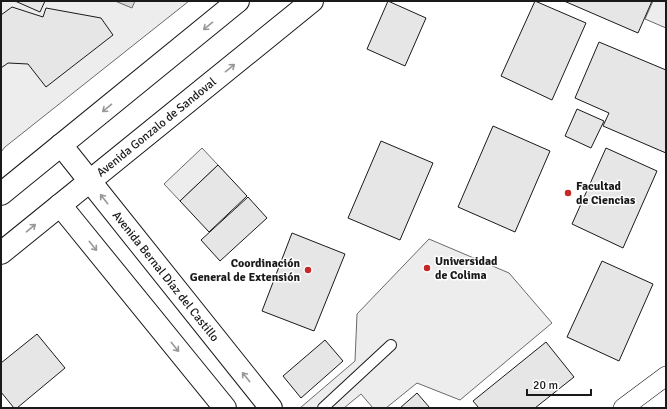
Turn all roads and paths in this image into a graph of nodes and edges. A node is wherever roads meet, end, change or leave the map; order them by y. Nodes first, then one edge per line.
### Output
1 (238, 1) edge
2 (312, 1) edge
3 (61, 145) junction
4 (90, 181) junction
5 (1, 194) edge
6 (60, 205) junction
7 (1, 253) edge
8 (391, 345) dead end
9 (666, 376) edge
10 (225, 408) edge
11 (271, 408) edge
12 (323, 408) edge
13 (623, 408) edge

1 -> 3 main road
4 -> 2 main road, Avenida Gonzalo de Sandoval
3 - 4 main road, Avenida Bernal Díaz del Castillo
3 - 5 main road
4 - 6 main road, Avenida Gonzalo de Sandoval
11 -> 4 main road, Avenida Bernal Díaz del Castillo
7 -> 6 main road, Avenida Gonzalo de Sandoval
6 -> 10 main road
8 - 12 lane
9 - 13 street

